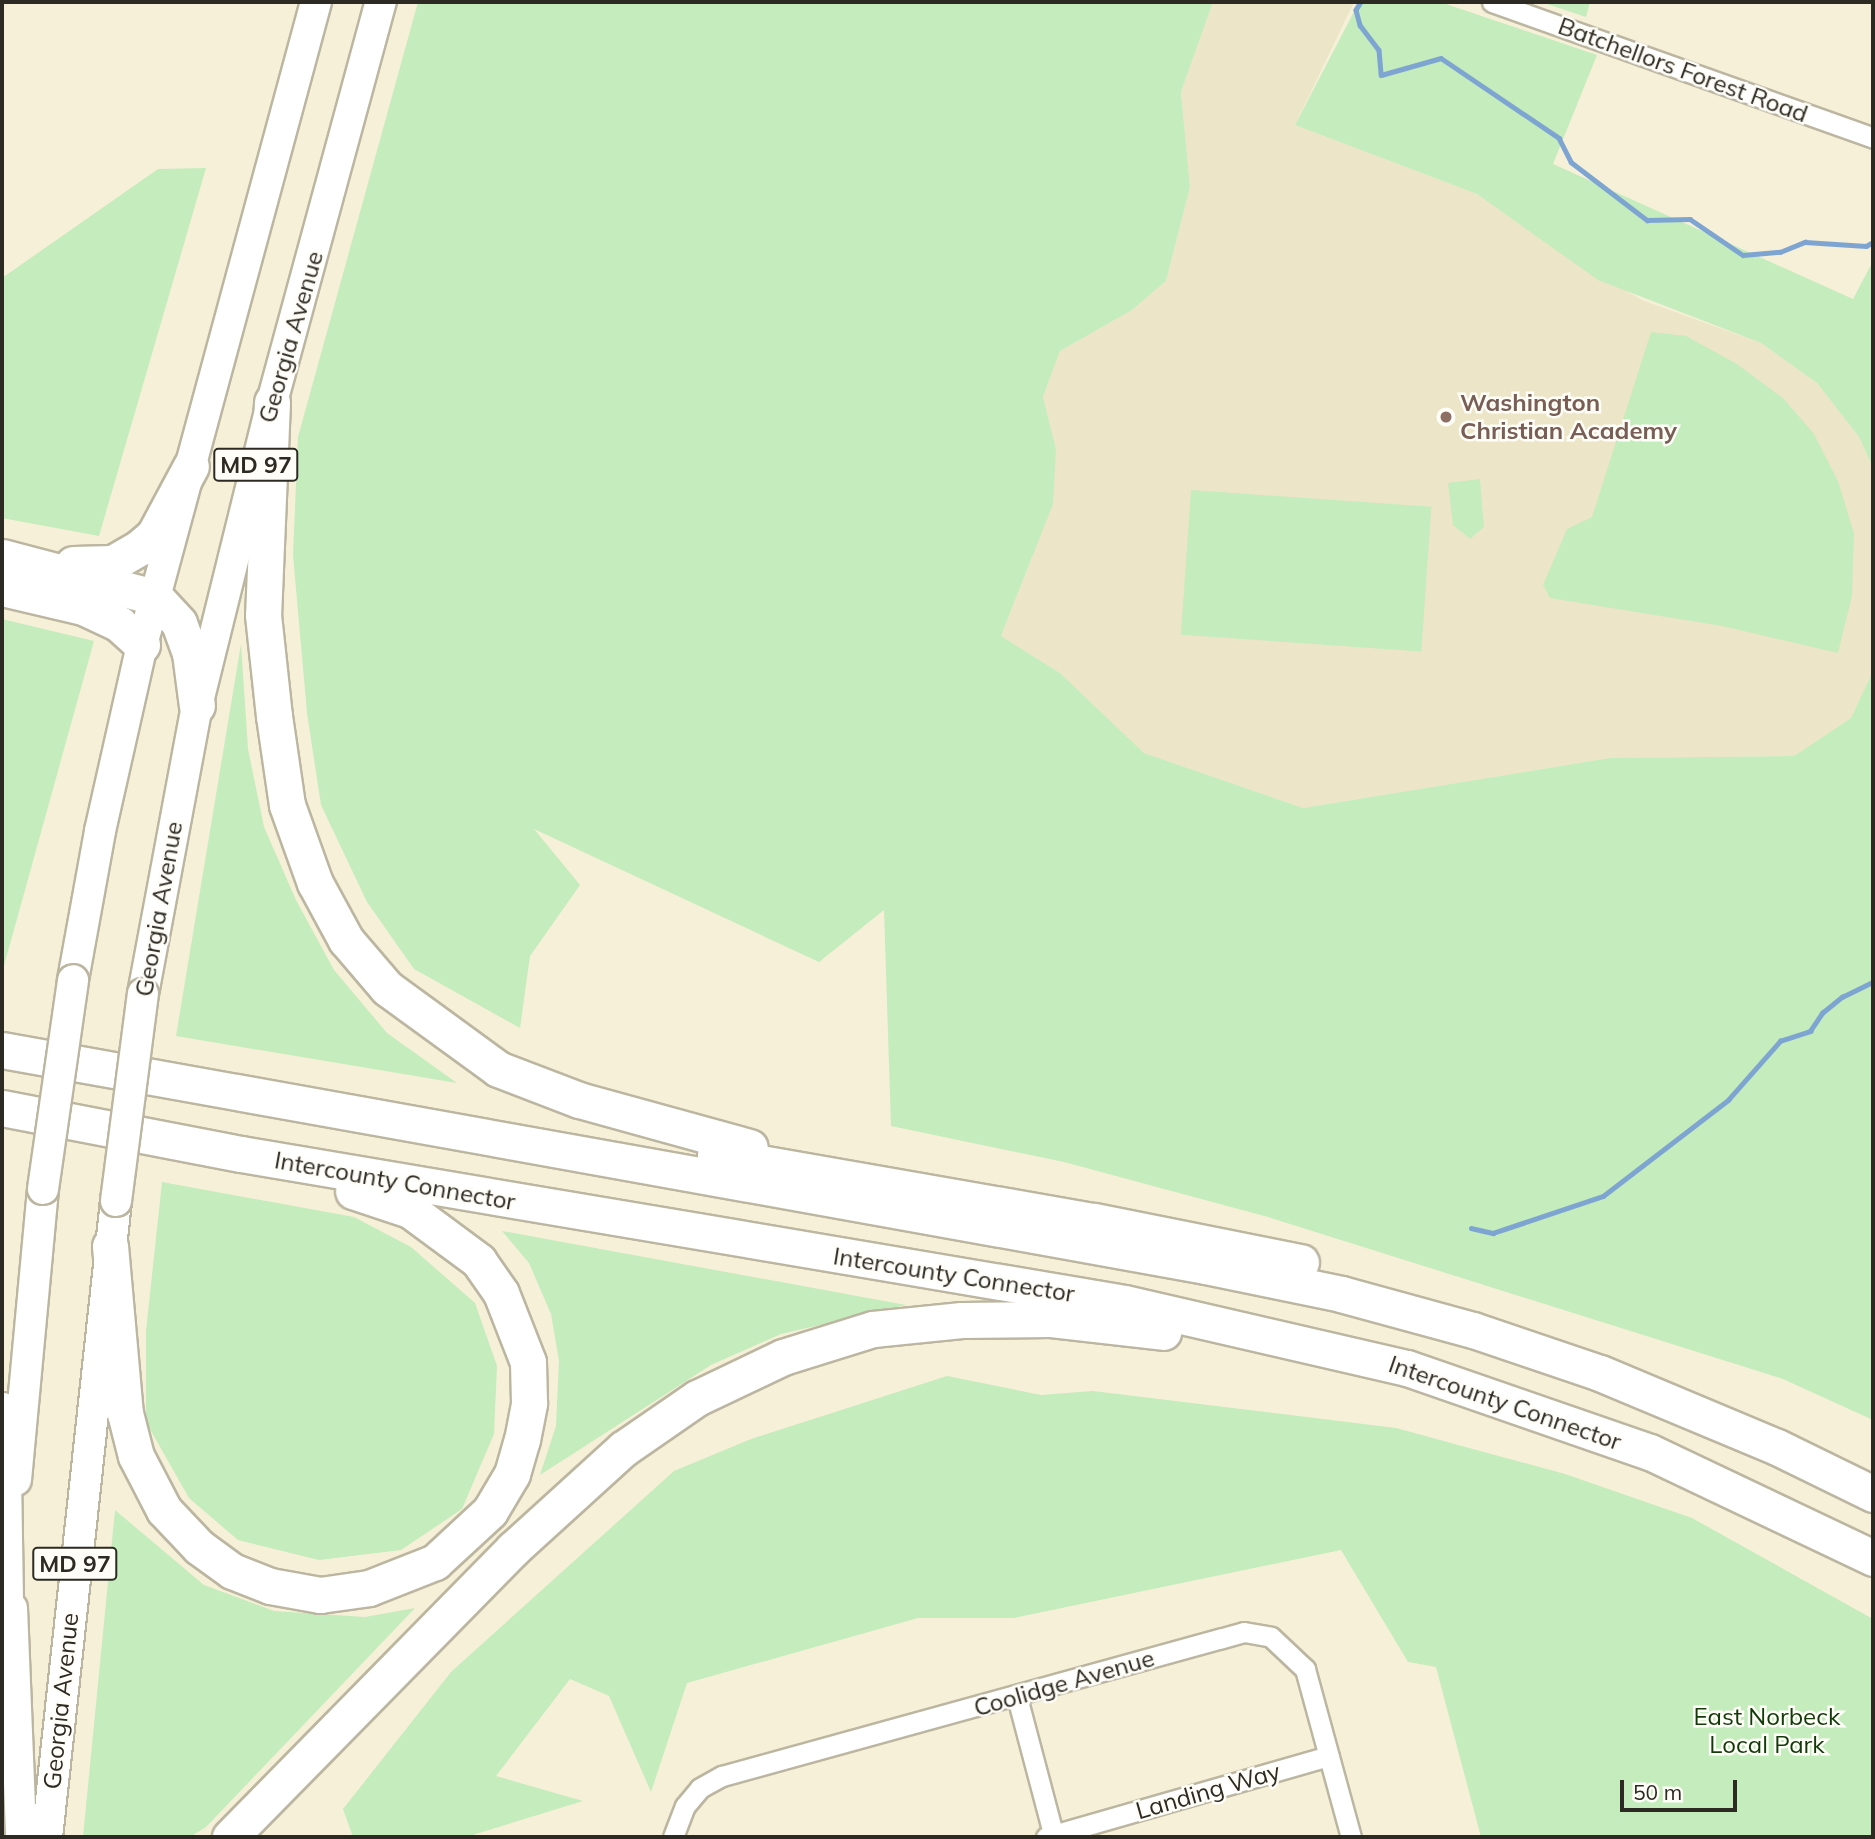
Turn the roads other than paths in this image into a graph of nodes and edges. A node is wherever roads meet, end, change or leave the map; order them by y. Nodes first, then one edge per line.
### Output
1 (316, 2) edge
2 (381, 2) edge
3 (1492, 2) edge
4 (1873, 138) edge
5 (272, 402) junction
6 (191, 466) junction
7 (16, 560) edge
8 (2, 589) edge
9 (155, 597) junction
10 (142, 645) junction
11 (197, 706) junction
12 (2, 1031) edge
13 (2, 1050) edge
14 (2, 1108) edge
15 (2, 1126) edge
16 (853, 1180) junction
17 (110, 1246) junction
18 (1343, 1353) junction
19 (2, 1409) edge
20 (1873, 1472) edge
21 (1873, 1494) edge
22 (11, 1534) junction
23 (1873, 1558) edge
24 (4, 1614) edge
25 (1017, 1697) junction
26 (1329, 1756) junction
27 (21, 1837) edge
28 (47, 1837) edge
29 (230, 1837) edge
30 (673, 1837) edge
31 (1052, 1837) edge
32 (1351, 1837) edge

1 - 6 main road, MD 97
2 - 5 main road, Georgia Avenue / MD 97
3 - 4 street, Batchellors Forest Road
5 - 11 main road, Georgia Avenue / MD 97
5 - 16 highway
6 - 7 highway
6 - 9 main road, MD 97
7 - 9 highway
8 - 10 highway
9 - 10 main road, MD 97
9 - 11 highway
10 - 22 main road, MD 97, bridge
11 - 17 main road, Georgia Avenue / MD 97, bridge
12 - 16 highway
13 - 21 highway, Intercounty Connector
14 - 18 highway, Intercounty Connector
15 - 17 highway
16 - 20 highway
17 - 28 main road, Georgia Avenue / MD 97
18 - 23 highway, Intercounty Connector
18 - 29 highway
19 - 24 highway
22 - 24 main road, MD 97
22 - 27 main road
25 - 26 street, Coolidge Avenue
25 - 30 street, Coolidge Avenue
25 - 31 street
26 - 31 street, Landing Way
26 - 32 street, Coolidge Avenue

